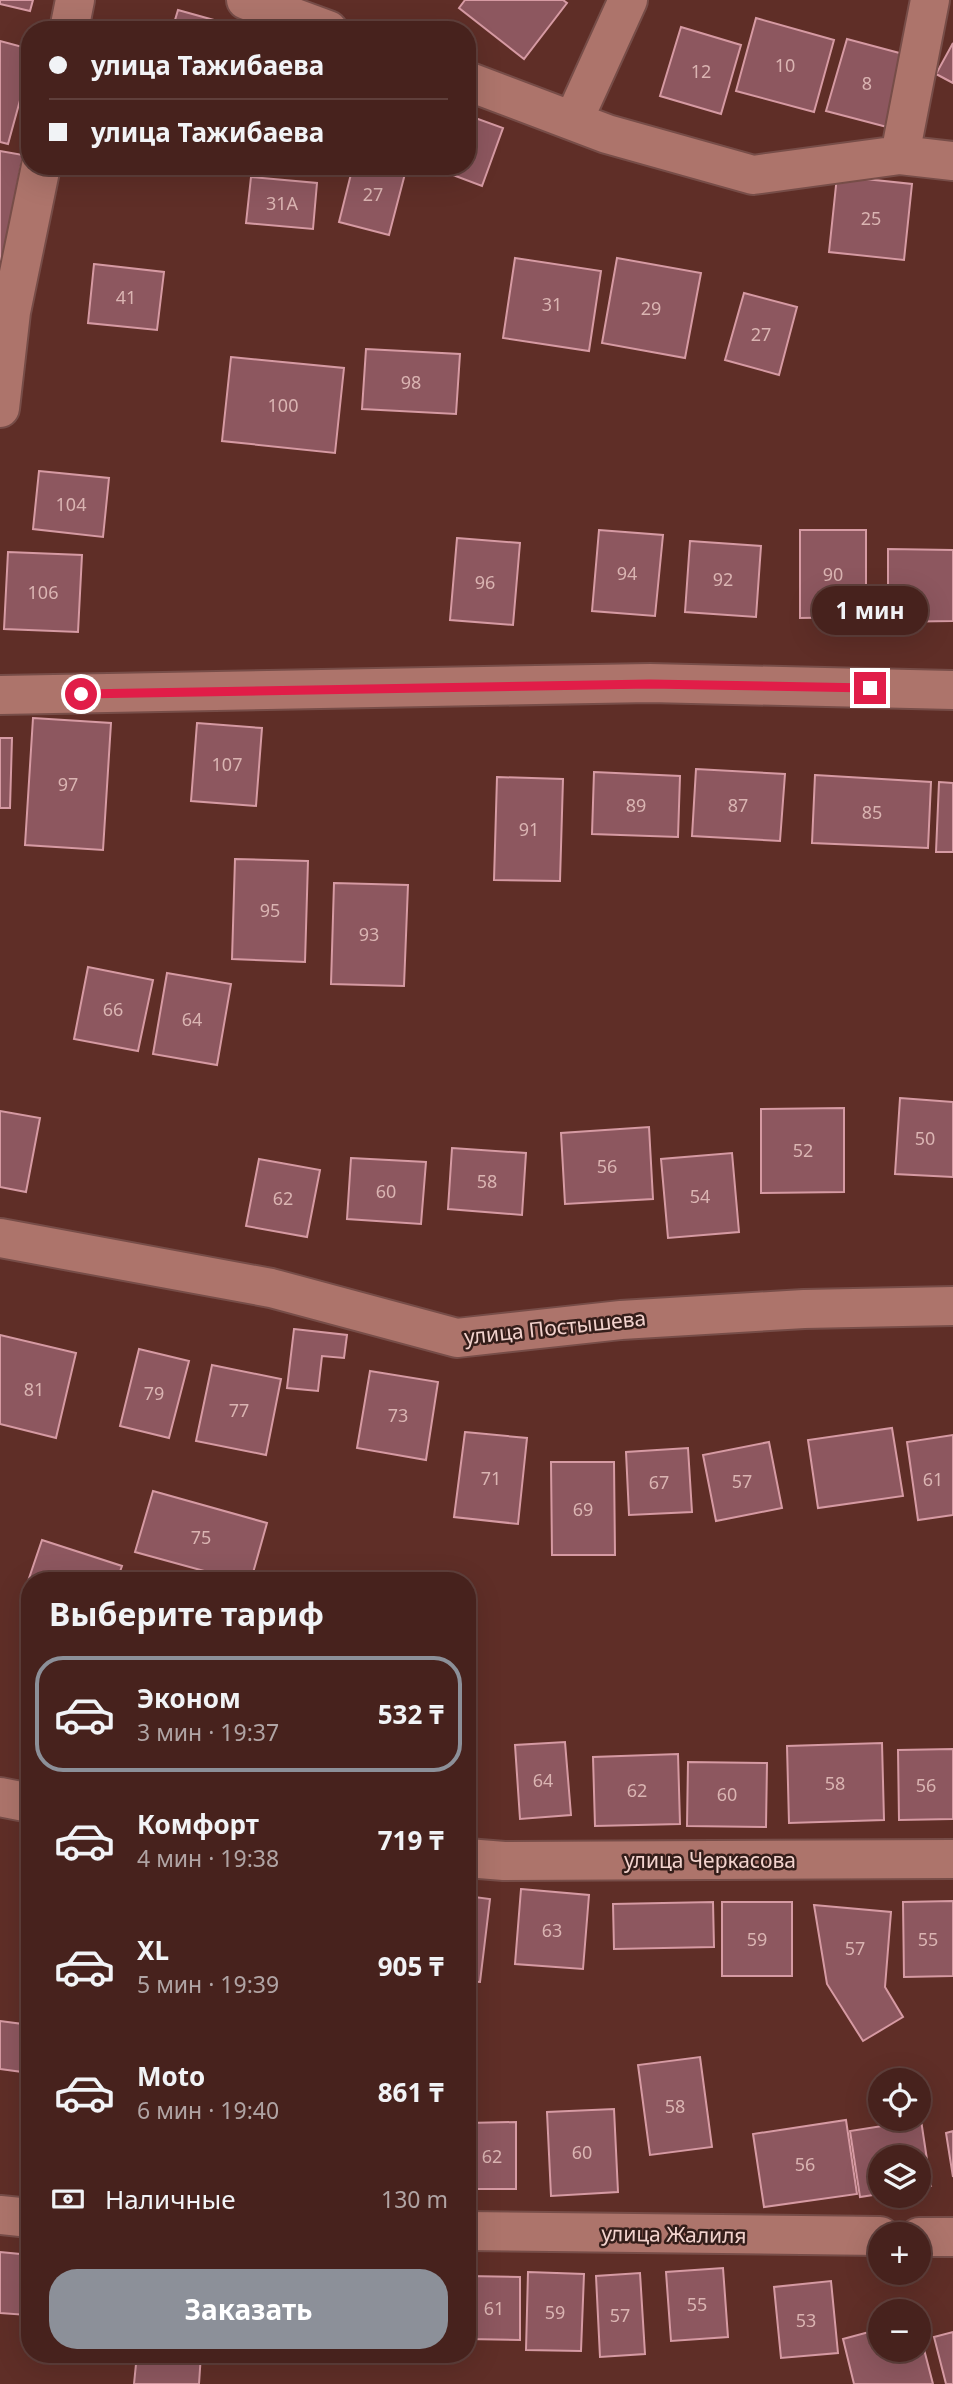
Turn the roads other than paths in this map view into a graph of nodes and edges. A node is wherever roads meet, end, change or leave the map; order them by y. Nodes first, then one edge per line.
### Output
1 (75, 0) edge
2 (246, 0) edge
3 (628, 0) edge
4 (930, 0) edge
5 (71, 21) edge
6 (303, 21) edge
7 (476, 83) edge
8 (574, 119) junction
9 (900, 155) junction
10 (953, 161) edge
11 (39, 175) edge
12 (0, 408) edge
13 (953, 690) edge
14 (0, 695) edge
15 (0, 1238) edge
16 (953, 1306) edge
17 (0, 1797) edge
18 (21, 1800) edge
19 (476, 1859) edge
20 (953, 1859) edge
21 (0, 2215) edge
22 (21, 2217) edge
23 (476, 2231) edge
24 (868, 2236) edge
25 (931, 2237) edge
26 (953, 2237) edge

1 - 5 street
2 - 6 street
3 - 8 street
4 - 9 street
7 - 8 street
8 - 9 street
9 - 10 street
11 - 12 street
13 - 14 street
15 - 16 street, улица Постышева
17 - 18 street
19 - 20 street, улица Черкасова
21 - 22 street
23 - 24 street, улица Жалиля
25 - 26 street

